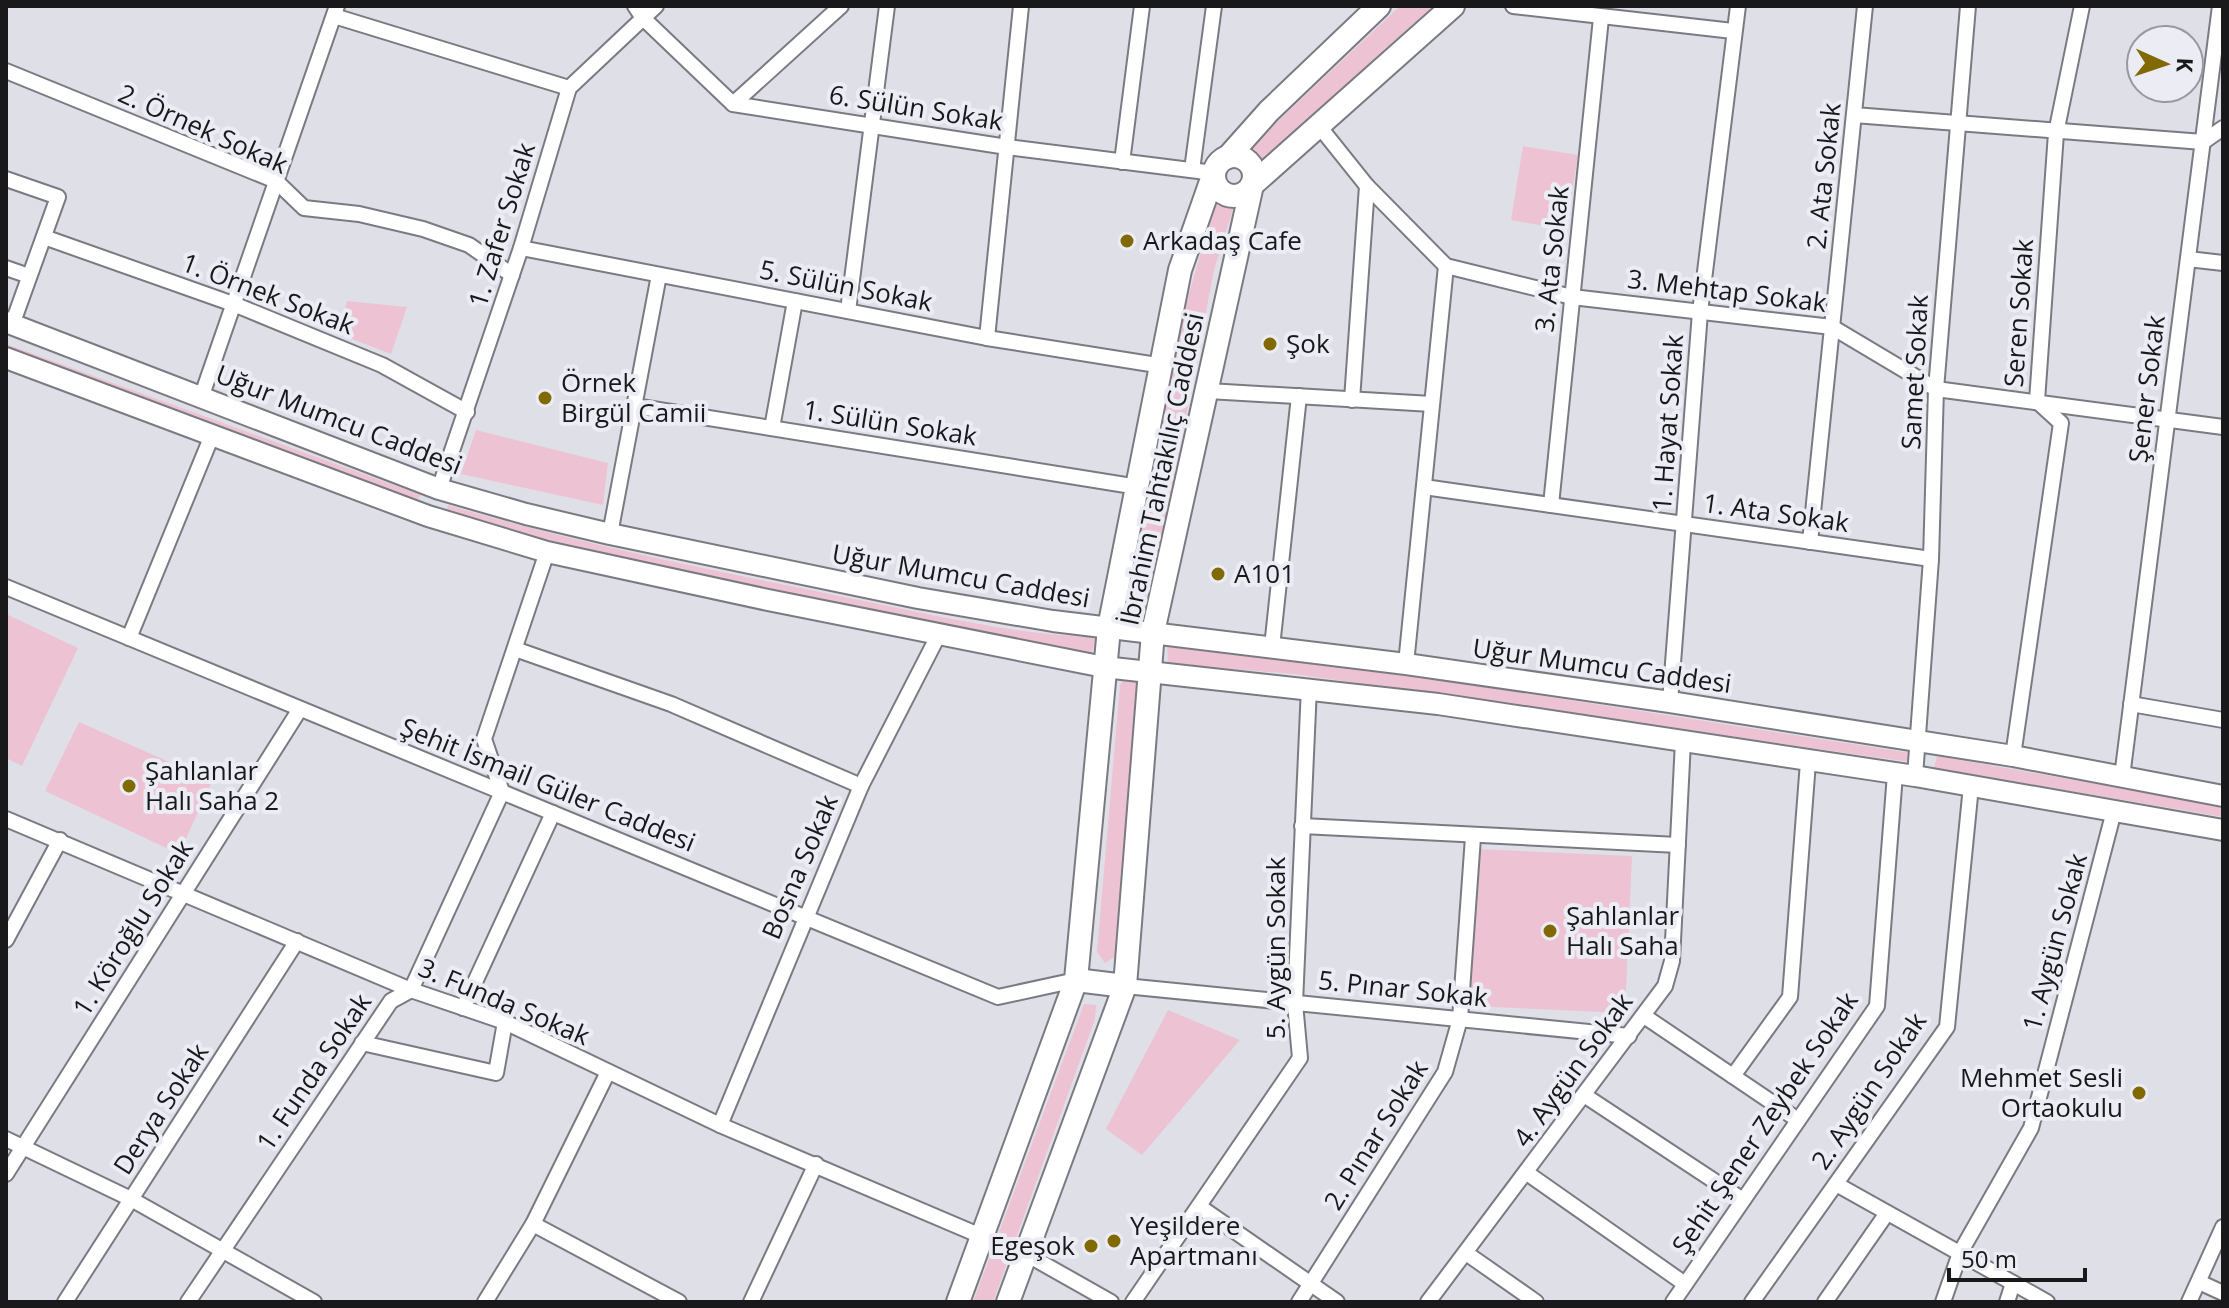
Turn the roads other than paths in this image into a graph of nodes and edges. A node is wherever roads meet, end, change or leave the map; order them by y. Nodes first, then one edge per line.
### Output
1 (656, 6) edge
2 (841, 6) edge
3 (887, 6) edge
4 (1021, 6) edge
5 (1142, 6) edge
6 (1214, 6) edge
7 (1379, 6) edge
8 (1453, 6) edge
9 (1513, 6) edge
10 (1738, 6) edge
11 (1865, 6) edge
12 (1968, 6) edge
13 (2082, 6) edge
14 (2220, 6) edge
15 (335, 11) edge
16 (639, 12) edge
17 (1601, 18) junction
18 (1733, 31) junction
19 (6, 71) edge
20 (569, 88) junction
21 (733, 104) junction
22 (1854, 115) junction
23 (872, 124) junction
24 (1319, 126) junction
25 (1958, 126) junction
26 (2223, 128) edge
27 (2056, 133) junction
28 (2203, 142) junction
29 (1007, 147) junction
30 (1122, 162) junction
31 (1211, 167) junction
32 (6, 179) edge
33 (276, 181) junction
34 (1252, 185) junction
35 (1367, 186) junction
36 (44, 237) junction
37 (521, 248) junction
38 (2188, 259) junction
39 (2223, 263) edge
40 (1446, 266) junction
41 (6, 268) edge
42 (512, 275) junction
43 (659, 275) junction
44 (29, 276) junction
45 (1572, 297) junction
46 (795, 301) junction
47 (236, 305) junction
48 (848, 311) junction
49 (1700, 312) junction
50 (9, 323) edge
51 (1832, 327) junction
52 (987, 338) junction
53 (6, 358) edge
54 (1163, 366) junction
55 (1936, 389) junction
56 (1208, 391) junction
57 (202, 395) junction
58 (1299, 396) junction
59 (1352, 400) junction
60 (2037, 401) junction
61 (1432, 404) junction
62 (634, 406) junction
63 (467, 412) junction
64 (2167, 421) junction
65 (2223, 427) edge
66 (772, 428) junction
67 (213, 433) junction
68 (1138, 487) junction
69 (1424, 487) junction
70 (439, 489) junction
71 (1551, 505) junction
72 (428, 516) junction
73 (1685, 524) junction
74 (610, 534) junction
75 (1810, 542) junction
76 (547, 552) junction
77 (1931, 559) junction
78 (6, 587) edge
79 (1109, 628) junction
80 (1153, 632) junction
81 (939, 634) junction
82 (129, 638) junction
83 (1272, 647) junction
84 (515, 649) junction
85 (1406, 664) junction
86 (1104, 667) junction
87 (1152, 673) junction
88 (1309, 687) junction
89 (1670, 702) junction
90 (2131, 704) junction
91 (300, 709) junction
92 (2223, 720) edge
93 (1683, 741) junction
94 (1917, 742) junction
95 (2013, 756) junction
96 (1808, 762) junction
97 (1905, 775) junction
98 (2122, 777) junction
99 (861, 786) junction
100 (1971, 786) junction
101 (502, 792) junction
102 (2223, 796) edge
103 (2114, 811) junction
104 (553, 813) junction
105 (6, 819) edge
106 (1302, 826) junction
107 (2223, 830) edge
108 (1473, 837) junction
109 (60, 840) junction
110 (1678, 845) junction
111 (183, 893) junction
112 (804, 917) junction
113 (6, 940) edge
114 (297, 941) junction
115 (1076, 980) junction
116 (1125, 986) junction
117 (411, 990) junction
118 (1295, 1003) junction
119 (463, 1008) junction
120 (1644, 1016) junction
121 (1460, 1019) junction
122 (505, 1022) junction
123 (1629, 1036) junction
124 (362, 1043) junction
125 (608, 1072) junction
126 (1733, 1076) junction
127 (1584, 1095) junction
128 (1798, 1120) junction
129 (720, 1125) junction
130 (6, 1139) edge
131 (22, 1148) junction
132 (816, 1164) junction
133 (1527, 1173) junction
134 (6, 1174) edge
135 (1836, 1184) junction
136 (131, 1199) junction
137 (1743, 1200) junction
138 (1200, 1207) junction
139 (1887, 1213) junction
140 (533, 1224) junction
141 (2223, 1227) edge
142 (981, 1236) junction
143 (221, 1252) junction
144 (1466, 1253) junction
145 (1960, 1253) junction
146 (1026, 1254) junction
147 (2199, 1282) junction
148 (2013, 1283) junction
149 (1311, 1284) junction
150 (1685, 1284) junction
151 (2223, 1293) edge
152 (65, 1302) edge
153 (188, 1302) edge
154 (314, 1302) edge
155 (485, 1302) edge
156 (679, 1302) edge
157 (751, 1302) edge
158 (958, 1302) edge
159 (1008, 1302) edge
160 (1111, 1302) edge
161 (1133, 1302) edge
162 (1299, 1302) edge
163 (1337, 1302) edge
164 (1428, 1302) edge
165 (1536, 1302) edge
166 (1673, 1302) edge
167 (1752, 1302) edge
168 (1825, 1302) edge
169 (1943, 1302) edge
170 (2007, 1302) edge
171 (2047, 1302) edge
172 (2189, 1302) edge

1 - 16 street, 1. Zafer Sokak
2 - 21 street
3 - 23 street
4 - 29 street
5 - 30 street
6 - 31 street
7 - 31 main road, İbrahim Tahtakılıç Caddesi
8 - 24 main road
9 - 17 street
10 - 18 street, 1. Hayat Sokak
11 - 22 street, 2. Ata Sokak
12 - 25 street, Samet Sokak
13 - 27 street, Seren Sokak
14 - 28 street, Şener Sokak
15 - 20 street
15 - 33 street
16 - 20 street, 1. Zafer Sokak
16 - 21 street
17 - 18 street
17 - 45 street, 3. Ata Sokak
18 - 49 street, 1. Hayat Sokak
19 - 33 street, 2. Örnek Sokak
20 - 37 street, 1. Zafer Sokak
21 - 23 street, 6. Sülün Sokak
22 - 25 street
22 - 51 street, 2. Ata Sokak
23 - 29 street, 6. Sülün Sokak
23 - 48 street
24 - 34 main road
24 - 35 street
25 - 27 street
25 - 55 street, Samet Sokak
26 - 28 street
27 - 28 street
27 - 60 street, Seren Sokak
28 - 38 street, Şener Sokak
29 - 30 street, 6. Sülün Sokak
29 - 52 street
30 - 31 street, 6. Sülün Sokak
31 - 34 main road
31 - 34 main road
31 - 54 main road, İbrahim Tahtakılıç Caddesi
32 - 36 street
33 - 42 street, 2. Örnek Sokak
33 - 47 street
34 - 56 main road, İbrahim Tahtakılıç Caddesi
35 - 40 street
35 - 59 street
36 - 44 street
36 - 47 street, 1. Örnek Sokak
37 - 42 street, 1. Zafer Sokak
37 - 43 street, 5. Sülün Sokak
38 - 39 street
38 - 64 street, Şener Sokak
40 - 45 street, 3. Mehtap Sokak
40 - 61 street
41 - 44 street
42 - 63 street, 1. Zafer Sokak
43 - 46 street, 5. Sülün Sokak
43 - 62 street
44 - 50 street
45 - 49 street, 3. Mehtap Sokak
45 - 71 street, 3. Ata Sokak
46 - 48 street, 5. Sülün Sokak
46 - 66 street
47 - 57 street
47 - 63 street, 1. Örnek Sokak
48 - 52 street, 5. Sülün Sokak
49 - 51 street, 3. Mehtap Sokak
49 - 73 street, 1. Hayat Sokak
50 - 57 street, Uğur Mumcu Caddesi
51 - 55 street, 3. Mehtap Sokak
51 - 75 street, 2. Ata Sokak
52 - 54 street, 5. Sülün Sokak
53 - 67 street
54 - 68 main road, İbrahim Tahtakılıç Caddesi
55 - 60 street, 3. Mehtap Sokak
55 - 77 street, Samet Sokak
56 - 58 street
56 - 80 main road, İbrahim Tahtakılıç Caddesi
57 - 70 street, Uğur Mumcu Caddesi
58 - 59 street
58 - 83 street
59 - 61 street
60 - 64 street, 3. Mehtap Sokak
60 - 95 street, Seren Sokak
61 - 69 street
62 - 66 street, 1. Sülün Sokak
62 - 74 street
63 - 70 street, 1. Zafer Sokak
64 - 65 street, 3. Mehtap Sokak
64 - 90 street, Şener Sokak
66 - 68 street, 1. Sülün Sokak
67 - 72 street
67 - 82 street
68 - 79 main road, İbrahim Tahtakılıç Caddesi
69 - 71 street, 1. Ata Sokak
69 - 85 street
70 - 72 street
70 - 74 street, Uğur Mumcu Caddesi
71 - 73 street, 1. Ata Sokak
72 - 76 street
73 - 75 street, 1. Ata Sokak
73 - 89 street, 1. Hayat Sokak
74 - 79 street, Uğur Mumcu Caddesi
75 - 77 street, 1. Ata Sokak
76 - 81 street
76 - 84 street
77 - 94 street, Samet Sokak
78 - 82 street, Şehit İsmail Güler Caddesi
79 - 80 street, Uğur Mumcu Caddesi
79 - 86 main road, İbrahim Tahtakılıç Caddesi
80 - 83 street, Uğur Mumcu Caddesi
80 - 87 main road, İbrahim Tahtakılıç Caddesi
81 - 86 street
81 - 99 street, Bosna Sokak
82 - 91 street, Şehit İsmail Güler Caddesi
83 - 85 street, Uğur Mumcu Caddesi
84 - 99 street
84 - 101 street
85 - 89 street, Uğur Mumcu Caddesi
86 - 87 street
86 - 115 main road, İbrahim Tahtakılıç Caddesi
87 - 88 street
87 - 116 main road, İbrahim Tahtakılıç Caddesi
88 - 93 street
88 - 106 street, 5. Aygün Sokak
89 - 94 street, Uğur Mumcu Caddesi
90 - 92 street
90 - 98 street, Şener Sokak
91 - 101 street, Şehit İsmail Güler Caddesi
91 - 111 street, 1. Köroğlu Sokak
93 - 96 street
93 - 110 street, 4. Aygün Sokak
94 - 95 street, Uğur Mumcu Caddesi
94 - 97 street, Şehit Şener Zeybek Sokak
95 - 98 street, Uğur Mumcu Caddesi
96 - 97 street
96 - 126 street
97 - 100 street
97 - 128 street, Şehit Şener Zeybek Sokak
98 - 102 street, Uğur Mumcu Caddesi
99 - 112 street, Bosna Sokak
100 - 103 street
100 - 135 street, 2. Aygün Sokak
101 - 104 street, Şehit İsmail Güler Caddesi
101 - 117 street, 1. Funda Sokak
103 - 107 street
103 - 145 street, 1. Aygün Sokak
104 - 112 street, Şehit İsmail Güler Caddesi
104 - 119 street
105 - 109 street, 3. Funda Sokak
106 - 108 street
106 - 118 street, 5. Aygün Sokak
108 - 110 street
108 - 121 street, 2. Pınar Sokak
109 - 111 street, 3. Funda Sokak
109 - 113 street
110 - 120 street, 4. Aygün Sokak
111 - 114 street, 3. Funda Sokak
111 - 131 street, 1. Köroğlu Sokak
112 - 115 street, Şehit İsmail Güler Caddesi
112 - 129 street, Bosna Sokak
114 - 117 street, 3. Funda Sokak
114 - 136 street, Derya Sokak
115 - 116 main road
115 - 142 main road, İbrahim Tahtakılıç Caddesi
116 - 118 street, 5. Pınar Sokak
116 - 146 main road, İbrahim Tahtakılıç Caddesi
117 - 119 street, 3. Funda Sokak
117 - 124 street, 1. Funda Sokak
118 - 121 street, 5. Pınar Sokak
118 - 138 street, 5. Aygün Sokak
119 - 122 street, 3. Funda Sokak
120 - 123 street, 4. Aygün Sokak
120 - 126 street
121 - 123 street, 5. Pınar Sokak
121 - 149 street, 2. Pınar Sokak
122 - 124 street
122 - 125 street, 3. Funda Sokak
123 - 127 street, 4. Aygün Sokak
124 - 143 street, 1. Funda Sokak
125 - 129 street, 3. Funda Sokak
125 - 140 street
126 - 128 street
127 - 133 street, 4. Aygün Sokak
127 - 137 street
128 - 137 street, Şehit Şener Zeybek Sokak
129 - 132 street, 3. Funda Sokak
130 - 131 street
131 - 134 street, 1. Köroğlu Sokak
131 - 136 street
132 - 142 street, 3. Funda Sokak
132 - 157 street
133 - 144 street, 4. Aygün Sokak
133 - 150 street
135 - 139 street
135 - 167 street, 2. Aygün Sokak
136 - 143 street
136 - 152 street, Derya Sokak
137 - 150 street, Şehit Şener Zeybek Sokak
138 - 149 street
138 - 161 street, 5. Aygün Sokak
139 - 145 street
139 - 168 street
140 - 155 street
140 - 156 street
141 - 147 street
142 - 158 main road, İbrahim Tahtakılıç Caddesi
143 - 153 street, 1. Funda Sokak
143 - 154 street
144 - 164 street, 4. Aygün Sokak
144 - 165 street
145 - 148 street
145 - 169 street, 1. Aygün Sokak
146 - 159 main road, İbrahim Tahtakılıç Caddesi
146 - 160 street
147 - 151 street
147 - 172 street
148 - 170 street
148 - 171 street
149 - 162 street, 2. Pınar Sokak
149 - 163 street
150 - 166 street, Şehit Şener Zeybek Sokak

